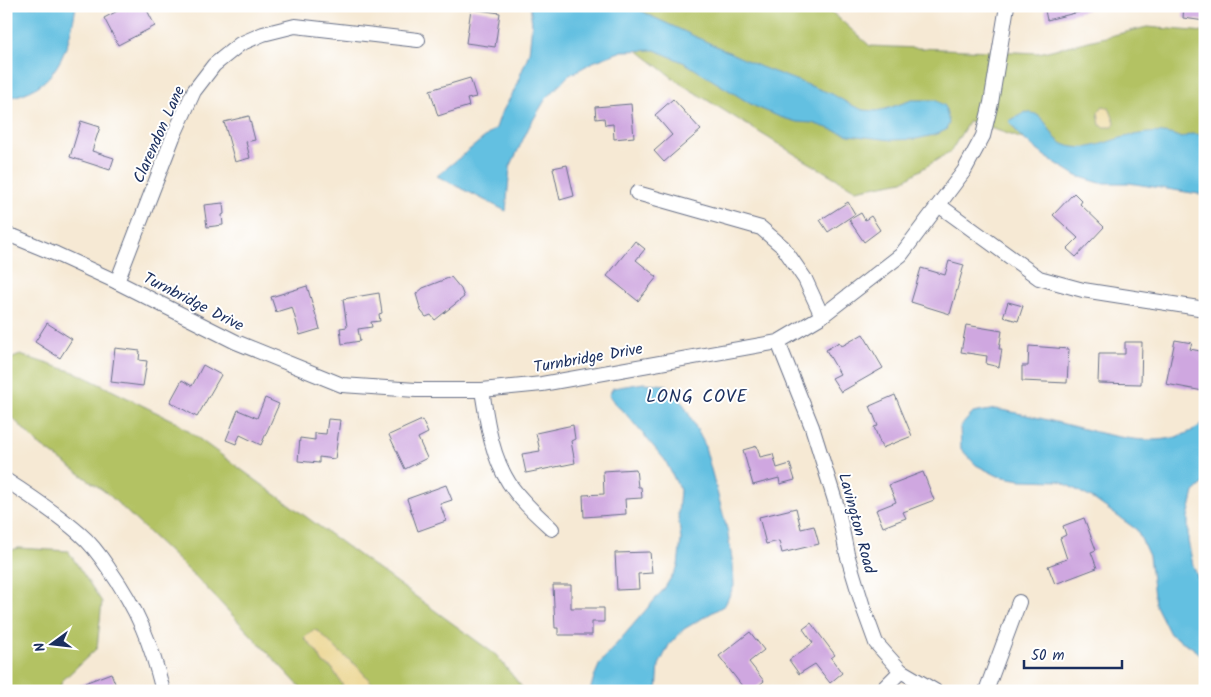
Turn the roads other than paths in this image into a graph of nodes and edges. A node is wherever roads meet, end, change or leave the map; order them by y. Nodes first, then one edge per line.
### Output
1 (1007, 6) edge
2 (418, 40) dead end
3 (637, 193) dead end
4 (940, 206) junction
5 (6, 235) edge
6 (117, 282) junction
7 (1205, 309) edge
8 (822, 316) junction
9 (778, 342) junction
10 (482, 390) junction
11 (6, 480) edge
12 (552, 528) dead end
13 (1019, 602) dead end
14 (901, 670) junction
15 (164, 691) edge
16 (881, 691) edge
17 (935, 691) edge
18 (986, 691) edge

1 - 4 street, Turnbridge Drive
2 - 6 street, Clarendon Lane
3 - 8 street
4 - 7 street
4 - 8 street, Turnbridge Drive
5 - 6 street, Turnbridge Drive
6 - 10 street, Turnbridge Drive
8 - 9 street, Turnbridge Drive
9 - 10 street, Turnbridge Drive
9 - 14 street, Lavington Road
10 - 12 street
11 - 15 street
13 - 18 street
14 - 16 street
14 - 17 street, Lavington Road

